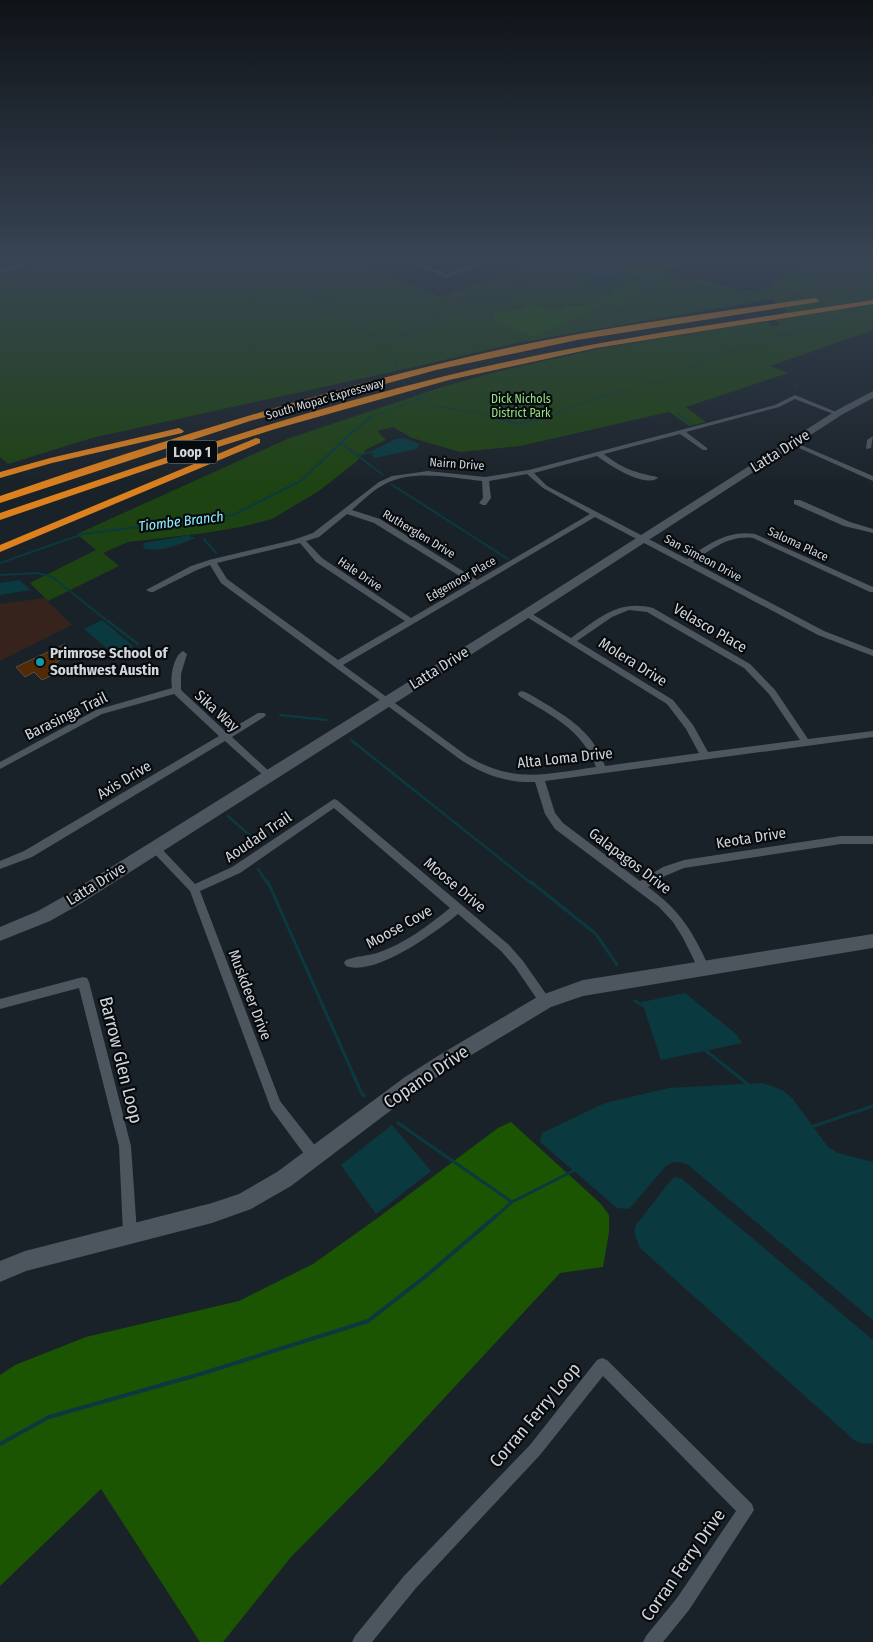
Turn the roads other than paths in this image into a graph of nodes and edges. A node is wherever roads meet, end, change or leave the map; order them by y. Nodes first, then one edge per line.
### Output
1 (594, 335) edge
2 (663, 335) edge
3 (389, 394) junction
4 (873, 394) edge
5 (290, 407) junction
6 (838, 414) junction
7 (682, 432) junction
8 (873, 438) edge
9 (792, 443) junction
10 (868, 448) dead end
11 (705, 449) dead end
12 (599, 454) junction
13 (529, 472) junction
14 (0, 475) edge
15 (655, 478) dead end
16 (485, 479) junction
17 (873, 479) edge
18 (0, 500) edge
19 (797, 502) dead end
20 (483, 503) dead end
21 (347, 511) junction
22 (595, 514) junction
23 (0, 517) edge
24 (873, 531) edge
25 (642, 538) junction
26 (302, 541) junction
27 (0, 549) edge
28 (212, 562) junction
29 (688, 562) junction
30 (477, 583) junction
31 (150, 590) dead end
32 (873, 590) edge
33 (526, 614) junction
34 (410, 621) junction
35 (572, 641) junction
36 (873, 653) edge
37 (183, 654) dead end
38 (338, 664) junction
39 (176, 690) junction
40 (522, 694) dead end
41 (387, 700) junction
42 (261, 715) dead end
43 (873, 734) edge
44 (225, 737) junction
45 (806, 742) junction
46 (705, 755) junction
47 (0, 766) edge
48 (602, 770) junction
49 (268, 775) junction
50 (539, 778) junction
51 (334, 803) joint
52 (873, 840) edge
53 (154, 848) junction
54 (0, 865) edge
55 (640, 887) junction
56 (194, 890) junction
57 (458, 908) junction
58 (0, 934) edge
59 (873, 941) edge
60 (350, 963) dead end
61 (704, 969) junction
62 (545, 1001) junction
63 (0, 1004) edge
64 (315, 1157) junction
65 (130, 1233) junction
66 (0, 1272) edge
67 (746, 1510) joint
68 (361, 1642) edge
69 (652, 1642) edge

1 - 5 highway, South Mopac Expressway / Loop 1
2 - 3 highway, South Mopac Expressway / Loop 1
3 - 23 highway, South Mopac Expressway / Loop 1
3 - 27 highway
4 - 6 street, Latta Drive
5 - 14 highway
5 - 18 highway, South Mopac Expressway / Loop 1
6 - 7 street, Nairn Drive
6 - 9 street, Latta Drive
7 - 11 street
7 - 12 street, Nairn Drive
8 - 10 street
9 - 17 street
9 - 25 street, Latta Drive
12 - 13 street, Nairn Drive
12 - 15 street
13 - 16 street, Nairn Drive
13 - 22 street, San Simeon Drive
16 - 20 street
16 - 21 street, Nairn Drive
19 - 24 street
21 - 26 street, Nairn Drive
21 - 30 street, Rutherglen Drive
22 - 25 street, San Simeon Drive
22 - 30 street, Edgemoor Place
25 - 29 street, San Simeon Drive
25 - 33 street, Latta Drive
26 - 28 street, Nairn Drive
26 - 34 street, Hale Drive
28 - 31 street, Nairn Drive
28 - 38 street, Alta Loma Drive
29 - 32 street, Saloma Place
29 - 36 street, San Simeon Drive
30 - 34 street, Edgemoor Place
33 - 35 street, Molera Drive
33 - 41 street, Latta Drive
34 - 38 street, Edgemoor Place
35 - 45 street, Velasco Place
35 - 46 street, Molera Drive
37 - 39 street, Sika Way
38 - 41 street, Alta Loma Drive
39 - 44 street, Sika Way
39 - 47 street, Barasinga Trail
40 - 48 street
41 - 49 street, Latta Drive
41 - 50 street, Alta Loma Drive
42 - 44 street, Axis Drive
43 - 45 street, Alta Loma Drive
44 - 49 street, Sika Way
44 - 54 street, Axis Drive
45 - 46 street, Alta Loma Drive
46 - 48 street, Alta Loma Drive
48 - 50 street, Alta Loma Drive
49 - 53 street, Latta Drive
50 - 55 street, Galapagos Drive
51 - 56 street, Aoudad Trail
51 - 57 street, Moose Drive
52 - 55 street, Keota Drive
53 - 56 street, Muskdeer Drive
53 - 58 street, Latta Drive
55 - 61 street, Galapagos Drive
56 - 64 street, Muskdeer Drive
57 - 60 street, Moose Cove
57 - 62 street, Moose Drive
59 - 61 street, Copano Drive
61 - 62 street, Copano Drive
62 - 64 street, Copano Drive
63 - 65 street, Barrow Glen Loop
64 - 65 street, Copano Drive
65 - 66 street, Copano Drive
67 - 68 street, Corran Ferry Loop
67 - 69 street, Corran Ferry Drive

